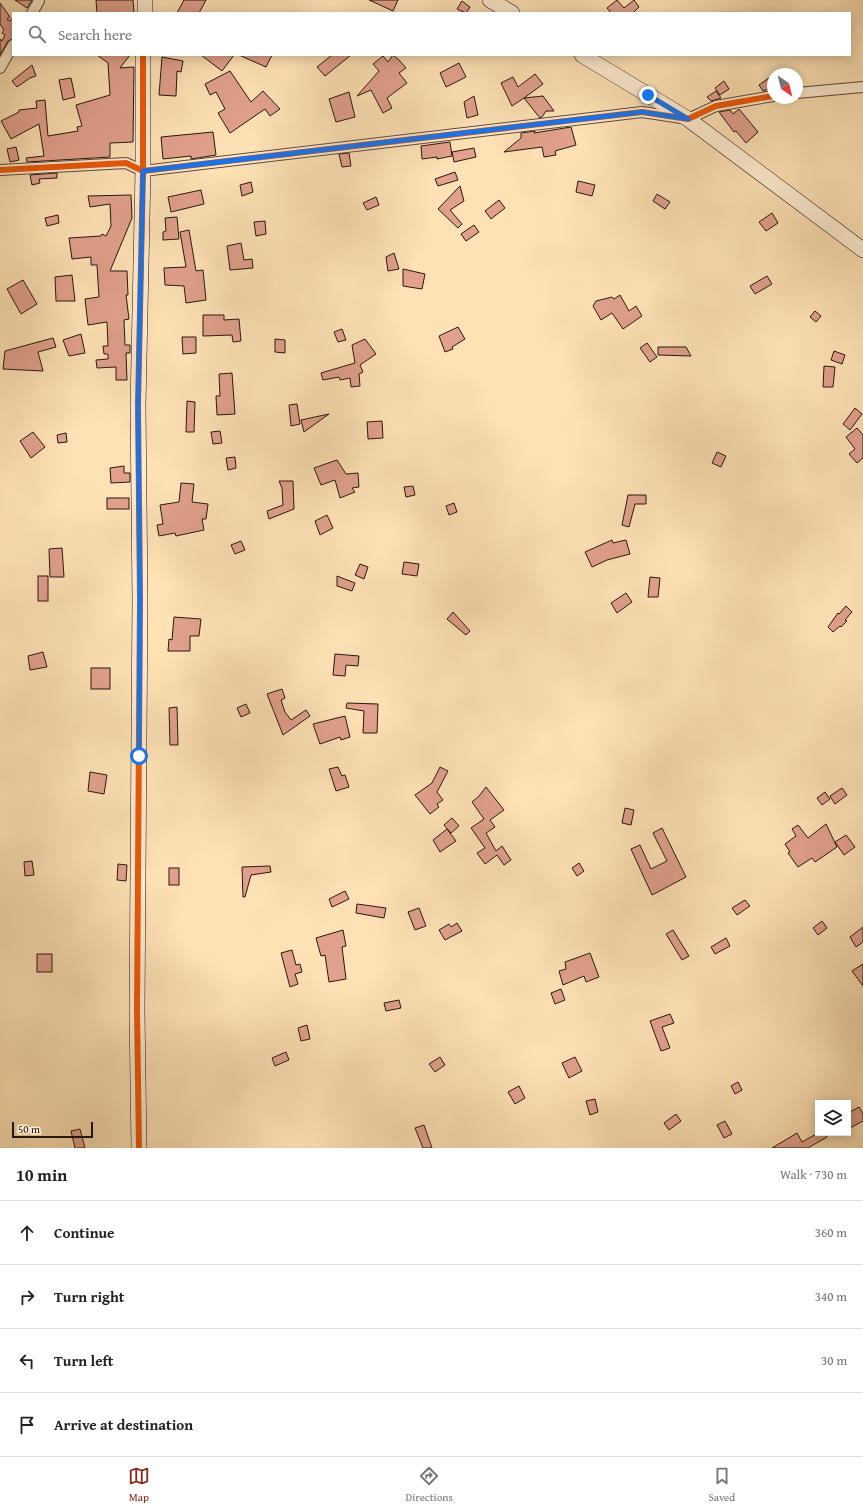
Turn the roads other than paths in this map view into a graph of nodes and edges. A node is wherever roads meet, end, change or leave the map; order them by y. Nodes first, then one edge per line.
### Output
1 (145, 0) edge
2 (490, 0) edge
3 (39, 1) edge
4 (33, 12) edge
5 (145, 12) edge
6 (510, 12) edge
7 (12, 47) edge
8 (143, 56) edge
9 (584, 56) edge
10 (0, 68) edge
11 (863, 88) edge
12 (803, 93) edge
13 (767, 97) edge
14 (688, 119) junction
15 (0, 170) edge
16 (143, 171) junction
17 (863, 250) edge
18 (139, 1148) edge

1 - 5 street
2 - 6 street
3 - 4 street
7 - 10 street
8 - 16 street
9 - 14 street
11 - 12 street
13 - 14 street
14 - 16 street
14 - 17 street
15 - 16 street
16 - 18 street

